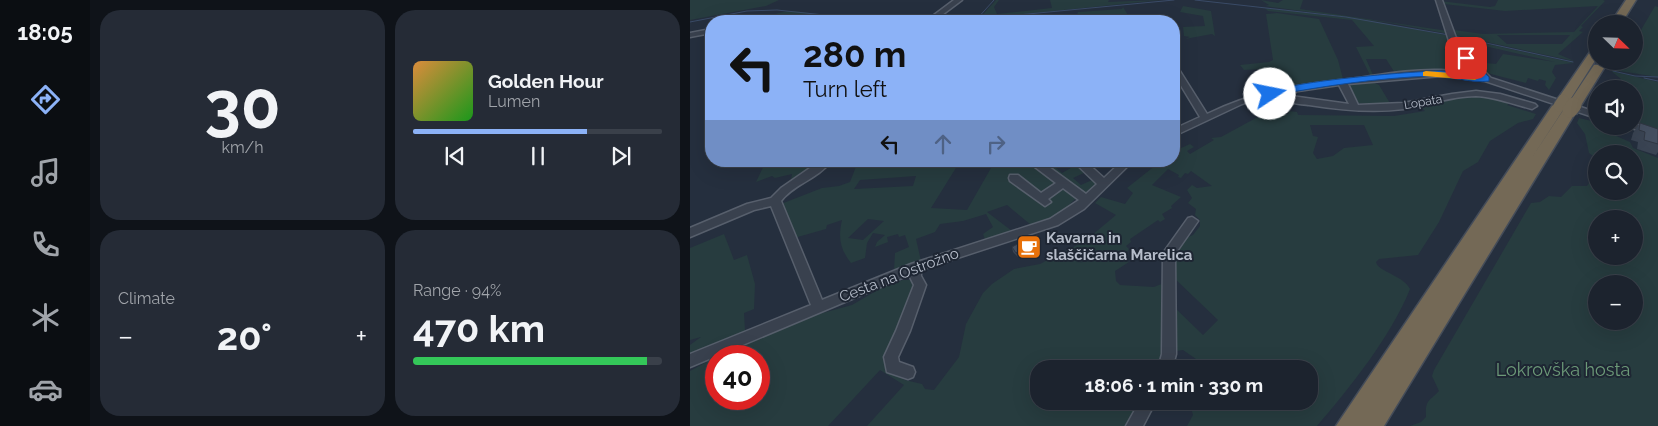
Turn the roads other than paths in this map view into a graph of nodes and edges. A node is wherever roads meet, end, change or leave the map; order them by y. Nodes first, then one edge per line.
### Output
1 (959, 0) edge
2 (1439, 0) edge
3 (1631, 0) edge
4 (1642, 0) edge
5 (938, 15) edge
6 (1621, 15) edge
7 (1632, 15) edge
8 (705, 32) edge
9 (690, 35) edge
10 (1588, 66) edge
11 (1595, 70) edge
12 (1180, 78) edge
13 (1486, 79) junction
14 (1342, 82) junction
15 (1283, 95) junction
16 (1492, 95) junction
17 (1567, 105) junction
18 (1354, 106) junction
19 (1532, 106) dead end
20 (1588, 112) edge
21 (1205, 118) junction
22 (1180, 128) edge
23 (1643, 130) edge
24 (1658, 134) edge
25 (821, 167) edge
26 (1042, 167) edge
27 (1085, 167) edge
28 (1122, 167) edge
29 (1014, 178) dead end
30 (1063, 183) junction
31 (1104, 184) junction
32 (1086, 200) junction
33 (775, 201) junction
34 (1192, 221) dead end
35 (690, 233) edge
36 (915, 267) junction
37 (818, 306) junction
38 (1167, 360) edge
39 (690, 361) edge
40 (908, 372) dead end
41 (1144, 410) edge
42 (1134, 426) edge
43 (1346, 426) edge
44 (1371, 426) edge

1 - 5 street
2 - 13 street
3 - 6 highway
4 - 7 highway
8 - 9 street
10 - 17 highway
11 - 17 highway
12 - 21 street
13 - 14 street
13 - 16 street
13 - 20 street
14 - 15 street
14 - 18 street
15 - 18 street, Lopata
15 - 21 street
16 - 18 street, Lopata
16 - 19 street, Lopata
17 - 43 highway
17 - 44 highway
21 - 22 street
23 - 24 street
25 - 33 street
26 - 30 street
27 - 31 street
28 - 31 street, Cesta na Ostrožno
29 - 30 street
30 - 32 street
31 - 32 street, Cesta na Ostrožno
32 - 36 street, Cesta na Ostrožno
33 - 35 street
33 - 37 street
34 - 38 street
36 - 37 street, Cesta na Ostrožno
36 - 40 street
37 - 39 street, Cesta na Ostrožno
41 - 42 street

